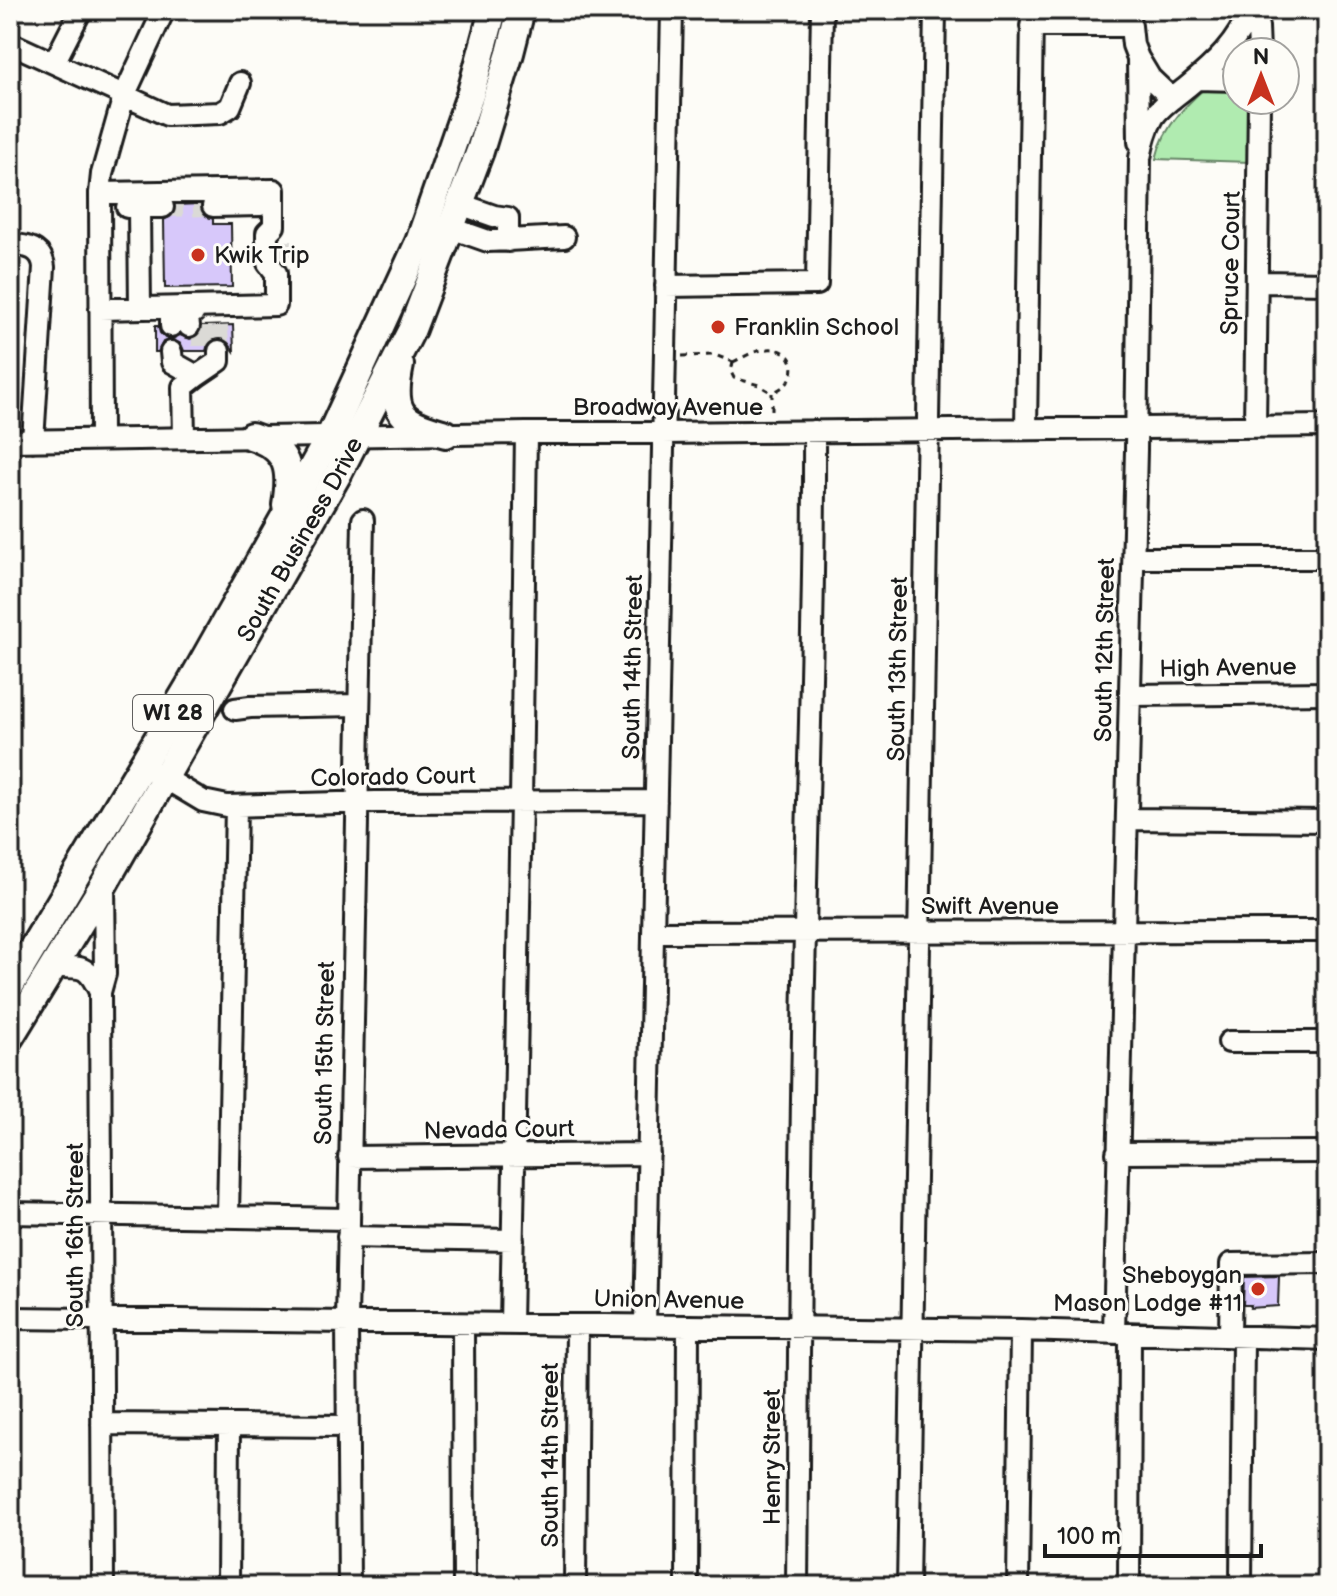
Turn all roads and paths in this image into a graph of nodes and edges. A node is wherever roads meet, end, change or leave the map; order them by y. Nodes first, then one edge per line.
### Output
1 (81, 10) edge
2 (164, 10) edge
3 (493, 10) edge
4 (521, 10) edge
5 (672, 10) edge
6 (822, 10) edge
7 (935, 10) edge
8 (1252, 10) edge
9 (1129, 18) edge
10 (1258, 36) edge
11 (10, 43) edge
12 (1138, 58) junction
13 (54, 63) junction
14 (1197, 79) junction
15 (1221, 80) edge
16 (240, 83) dead end
17 (124, 96) junction
18 (1172, 99) junction
19 (1259, 116) edge
20 (1140, 158) junction
21 (265, 190) junction
22 (104, 193) junction
23 (213, 206) tunnel mouth
24 (163, 207) tunnel mouth
25 (139, 208) junction
26 (455, 216) junction
27 (564, 237) dead end
28 (10, 245) edge
29 (1257, 282) junction
30 (1327, 283) edge
31 (666, 286) junction
32 (140, 308) junction
33 (100, 309) junction
34 (404, 345) junction
35 (681, 356) dead end
36 (733, 362) junction
37 (197, 376) junction
38 (772, 393) junction
39 (772, 410) dead end
40 (1327, 426) edge
41 (1255, 427) junction
42 (1137, 428) junction
43 (1026, 429) junction
44 (928, 430) junction
45 (814, 431) junction
46 (526, 433) junction
47 (664, 433) junction
48 (446, 434) junction
49 (359, 435) junction
50 (251, 436) junction
51 (330, 436) junction
52 (184, 437) junction
53 (101, 439) junction
54 (10, 441) edge
55 (33, 441) junction
56 (284, 518) junction
57 (363, 520) dead end
58 (1134, 558) junction
59 (1327, 558) edge
60 (1327, 693) edge
61 (1130, 695) junction
62 (358, 705) junction
63 (235, 709) dead end
64 (142, 765) junction
65 (165, 778) junction
66 (656, 801) junction
67 (521, 802) junction
68 (356, 803) junction
69 (236, 806) junction
70 (1128, 819) junction
71 (1327, 821) edge
72 (104, 884) junction
73 (1327, 931) edge
74 (653, 932) junction
75 (805, 932) junction
76 (919, 932) junction
77 (1125, 932) junction
78 (54, 967) junction
79 (10, 986) edge
80 (100, 992) junction
81 (10, 1037) edge
82 (1229, 1042) dead end
83 (1327, 1042) edge
84 (1327, 1152) edge
85 (1117, 1153) junction
86 (649, 1154) junction
87 (515, 1155) junction
88 (349, 1157) junction
89 (10, 1213) edge
90 (101, 1216) junction
91 (228, 1216) junction
92 (348, 1228) junction
93 (513, 1240) junction
94 (1327, 1263) edge
95 (10, 1318) edge
96 (101, 1319) junction
97 (347, 1322) junction
98 (463, 1324) junction
99 (511, 1324) junction
100 (577, 1325) junction
101 (645, 1326) junction
102 (688, 1326) junction
103 (799, 1328) junction
104 (913, 1329) junction
105 (1021, 1330) junction
106 (1122, 1333) junction
107 (1236, 1337) junction
108 (1327, 1339) edge
109 (102, 1424) junction
110 (229, 1425) junction
111 (347, 1426) junction
112 (103, 1586) edge
113 (228, 1586) edge
114 (349, 1586) edge
115 (464, 1586) edge
116 (575, 1586) edge
117 (687, 1586) edge
118 (797, 1586) edge
119 (908, 1586) edge
120 (1018, 1586) edge
121 (1129, 1586) edge
122 (1241, 1586) edge

1 - 13 street
2 - 17 street
3 - 51 main road, South Business Drive / WI 28
4 - 26 main road, South Business Drive / WI 28
5 - 31 street, South 14th Street
6 - 31 street
7 - 44 street, South 13th Street
8 - 10 street
8 - 14 street, South 12th Street
9 - 12 street
9 - 43 street
11 - 13 street
12 - 18 street
12 - 20 street
13 - 17 street
14 - 15 street
14 - 18 street, South 12th Street
16 - 17 street
17 - 22 street
18 - 20 street, South 12th Street
19 - 29 street, Spruce Court
20 - 42 street, South 12th Street
21 - 22 street
21 - 23 street
21 - 32 street
22 - 25 street
22 - 33 street
24 - 25 street
25 - 32 street
26 - 27 street
26 - 34 main road, South Business Drive / WI 28
28 - 55 street
29 - 30 street
29 - 41 street, Spruce Court
31 - 47 street, South 14th Street
32 - 33 street
33 - 53 street
34 - 48 main road
34 - 49 main road, South Business Drive / WI 28
35 - 36 path
36 - 38 path
36 - 38 path
37 - 37 street
37 - 52 street
38 - 39 path
40 - 41 street, Broadway Avenue
41 - 42 street, Broadway Avenue
42 - 43 street, Broadway Avenue
42 - 58 street, South 12th Street
43 - 44 street, Broadway Avenue
44 - 45 street, Broadway Avenue
44 - 76 street, South 13th Street
45 - 47 street, Broadway Avenue
45 - 75 street, Henry Street
46 - 47 street, Broadway Avenue
46 - 48 street, Broadway Avenue
46 - 67 street
47 - 66 street, South 14th Street
48 - 49 street, Broadway Avenue
49 - 51 street, Broadway Avenue
49 - 65 main road, South Business Drive / WI 28
50 - 51 street, Broadway Avenue
50 - 52 street, Broadway Avenue
50 - 56 main road
51 - 56 main road, South Business Drive / WI 28
52 - 53 street, Broadway Avenue
53 - 55 street, Broadway Avenue
54 - 55 street, Broadway Avenue
56 - 64 main road, South Business Drive / WI 28
57 - 62 street, South 15th Street
58 - 59 street
58 - 61 street, South 12th Street
60 - 61 street, High Avenue
61 - 70 street, South 12th Street
62 - 63 street
62 - 68 street, South 15th Street
64 - 65 street, Colorado Court
64 - 79 main road, South Business Drive / WI 28
65 - 69 street, Colorado Court
65 - 72 main road, South Business Drive / WI 28
66 - 67 street, Colorado Court
66 - 74 street, South 14th Street
67 - 68 street, Colorado Court
67 - 87 street
68 - 69 street, Colorado Court
68 - 88 street, South 15th Street
69 - 91 street
70 - 71 street
70 - 77 street, South 12th Street
72 - 78 main road, South Business Drive / WI 28
72 - 80 street, South 16th Street
73 - 77 street, Swift Avenue
74 - 75 street, Swift Avenue
74 - 86 street, South 14th Street
75 - 76 street, Swift Avenue
75 - 103 street, Henry Street
76 - 77 street, Swift Avenue
76 - 104 street, South 13th Street
77 - 85 street, South 12th Street
78 - 80 street
78 - 81 main road, South Business Drive / WI 28
80 - 90 street, South 16th Street
82 - 83 street
84 - 85 street
85 - 106 street, South 12th Street
86 - 87 street, Nevada Court
86 - 101 street, South 14th Street
87 - 88 street, Nevada Court
87 - 93 street
88 - 92 street, South 15th Street
89 - 90 street
90 - 91 street
90 - 96 street, South 16th Street
91 - 92 street
92 - 93 street
92 - 97 street, South 15th Street
93 - 99 street
94 - 107 street
95 - 96 street, Union Avenue
96 - 97 street, Union Avenue
96 - 109 street, South 16th Street
97 - 98 street, Union Avenue
97 - 111 street, South 15th Street
98 - 99 street, Union Avenue
98 - 115 street
99 - 100 street, Union Avenue
100 - 101 street, Union Avenue
100 - 116 street, South 14th Street
101 - 102 street, Union Avenue
102 - 103 street, Union Avenue
102 - 117 street
103 - 104 street, Union Avenue
103 - 118 street, Henry Street
104 - 105 street, Union Avenue
104 - 119 street, South 13th Street
105 - 106 street, Union Avenue
105 - 120 street
106 - 107 street, Union Avenue
106 - 121 street, South 12th Street
107 - 108 street, Union Avenue
107 - 122 street
109 - 110 street
109 - 112 street, South 16th Street
110 - 111 street
110 - 113 street
111 - 114 street, South 15th Street

